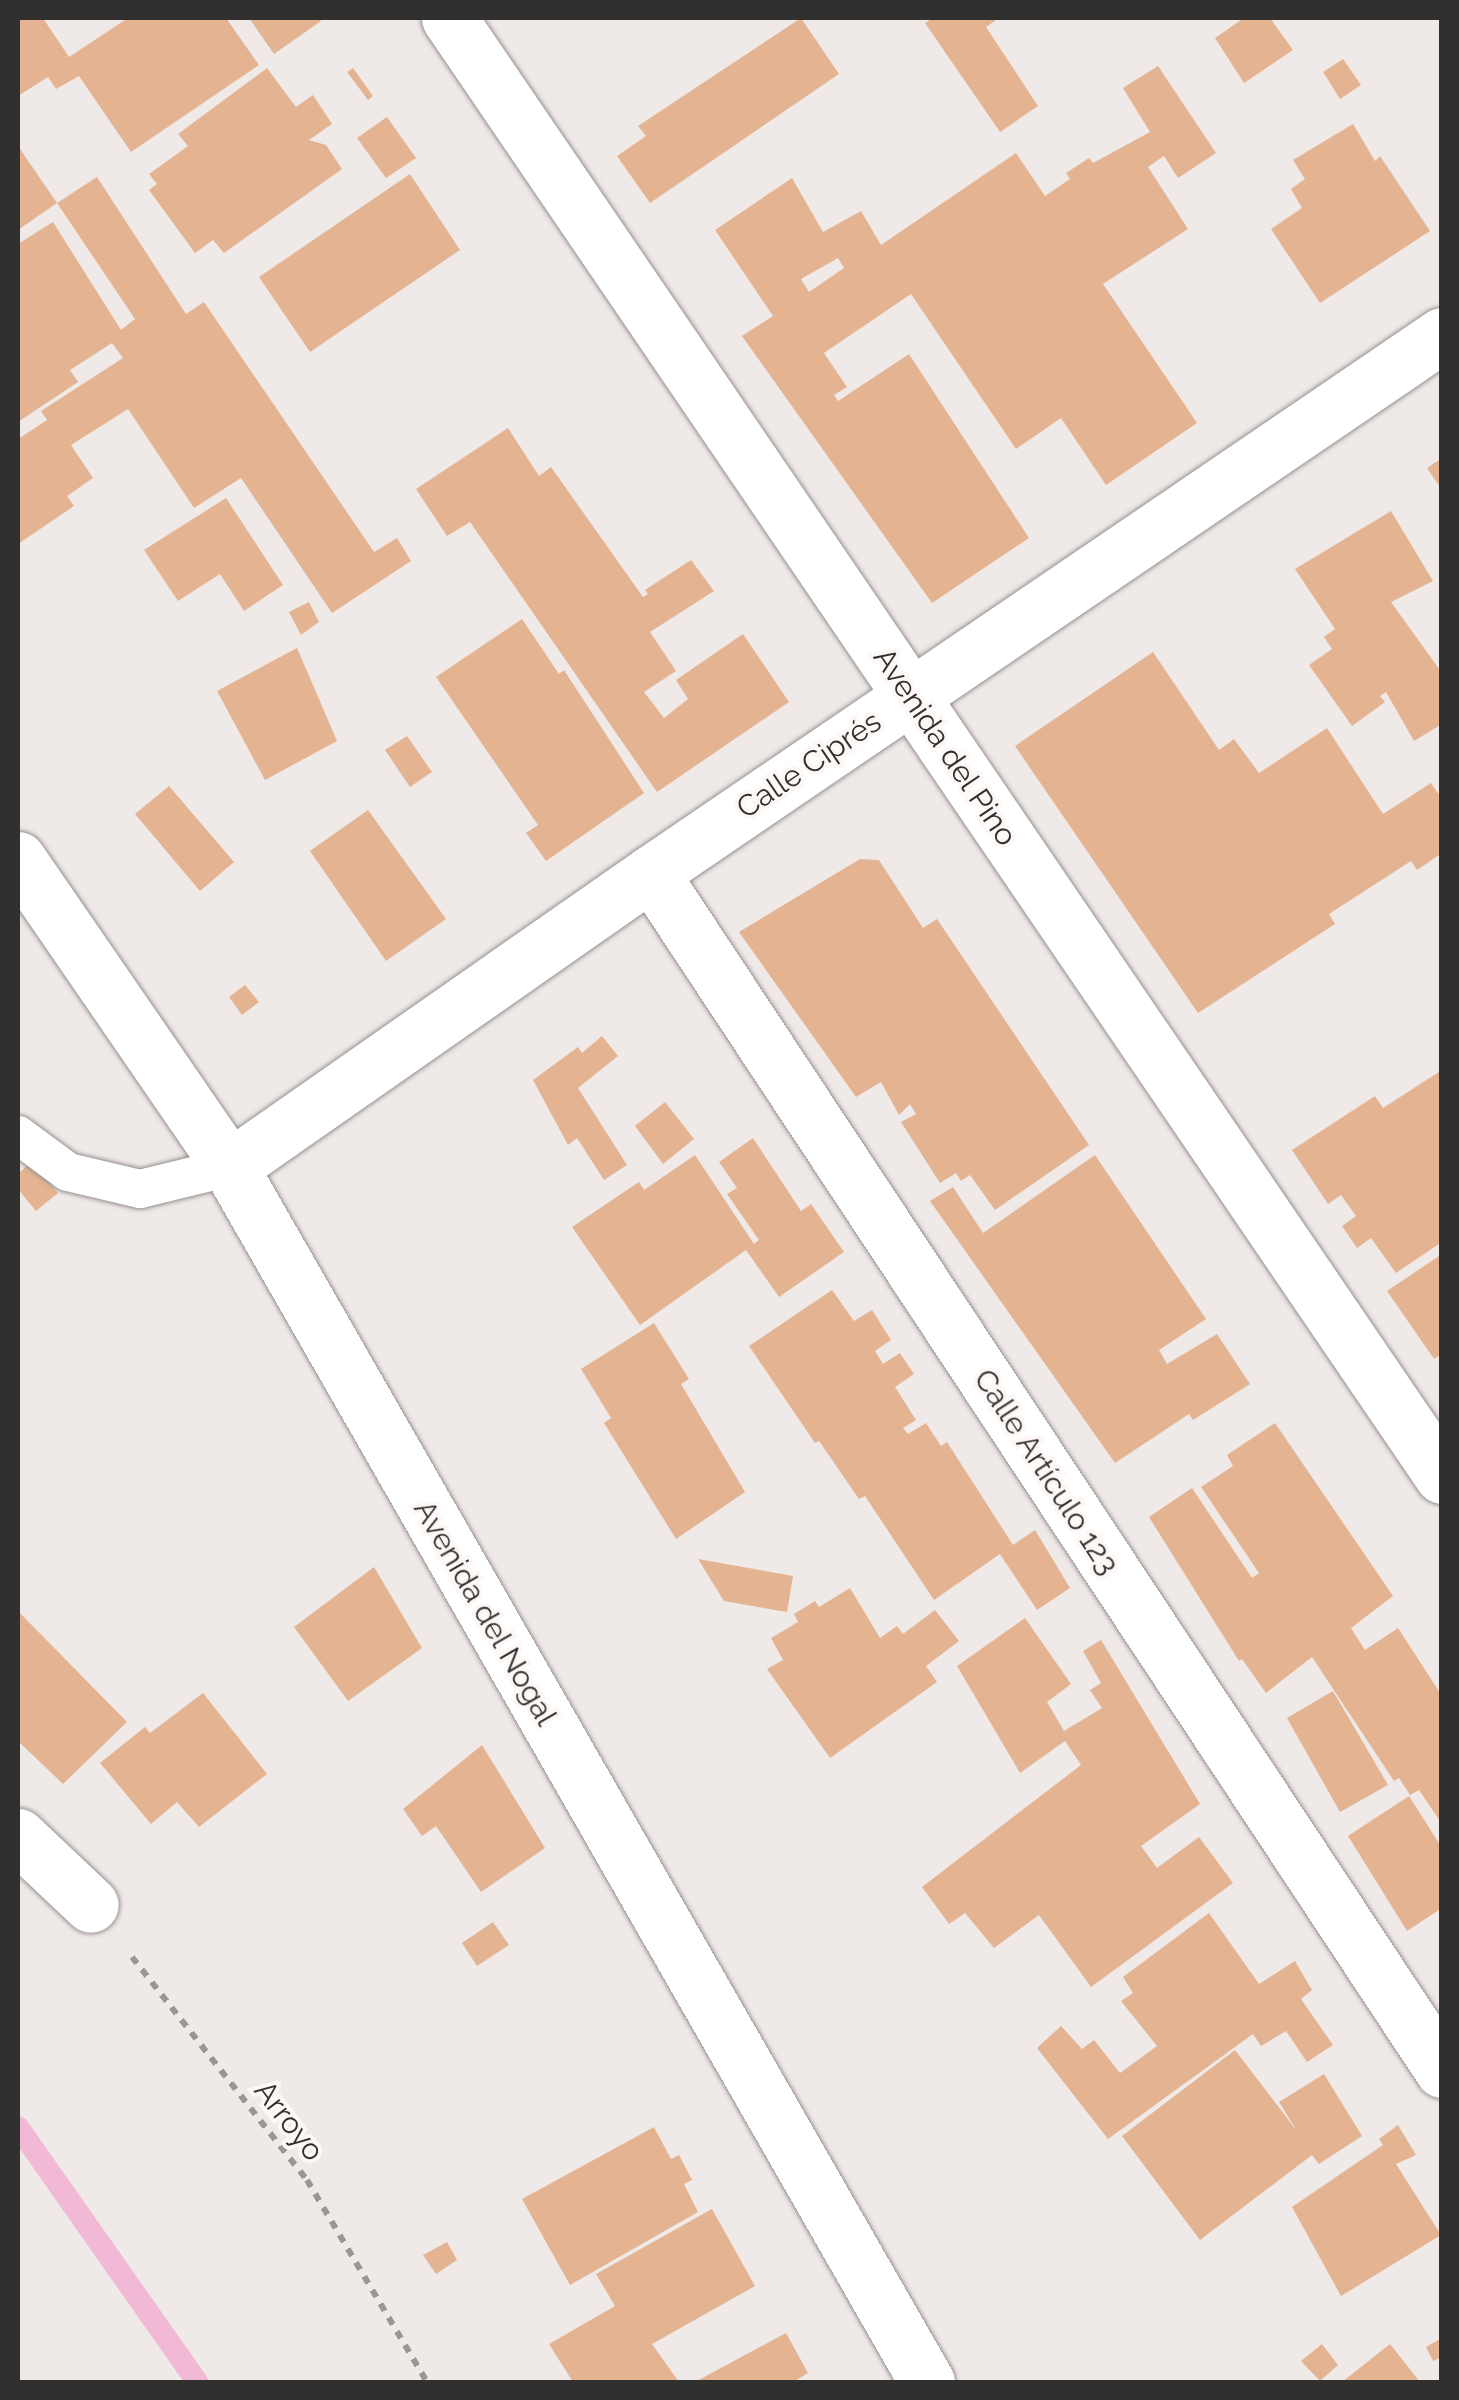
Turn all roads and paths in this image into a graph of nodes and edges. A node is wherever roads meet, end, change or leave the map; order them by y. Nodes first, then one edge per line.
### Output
1 (449, 18) edge
2 (1442, 334) edge
3 (910, 696) junction
4 (18, 859) edge
5 (651, 873) junction
6 (18, 1136) edge
7 (230, 1167) junction
8 (1442, 1476) edge
9 (18, 1836) edge
10 (91, 1905) joint
11 (1442, 2070) edge
12 (427, 2382) edge
13 (927, 2382) edge

1 - 3 street, Avenida del Pino
2 - 3 street, Calle Ciprés
3 - 5 street, Calle Ciprés
3 - 8 street, Avenida del Pino
4 - 7 street, Avenida del Nogal
5 - 7 street, Calle Ciprés
5 - 11 street, Calle Artículo 123
6 - 7 lane
7 - 13 street, Avenida del Nogal
9 - 10 street
10 - 12 path, Arroyo

